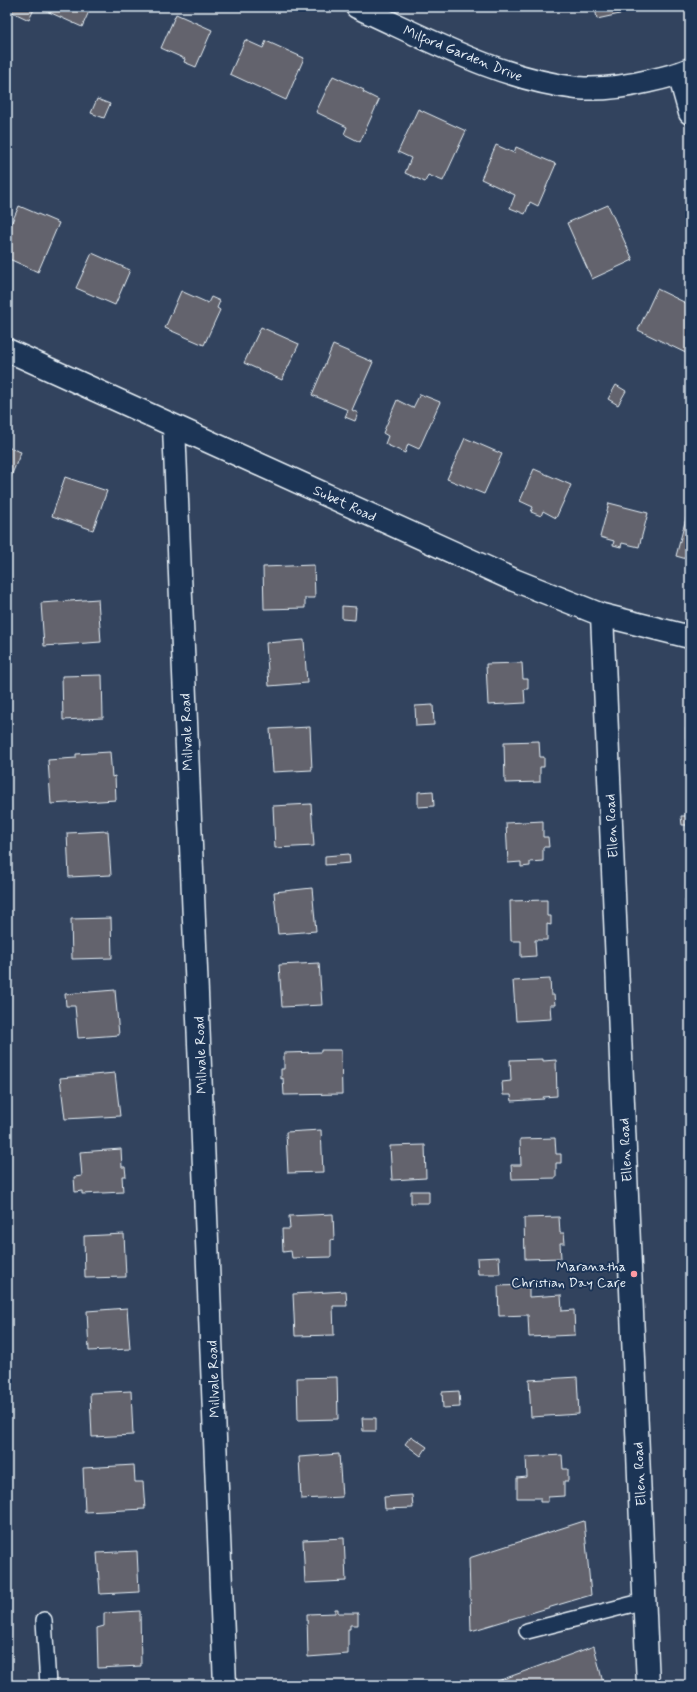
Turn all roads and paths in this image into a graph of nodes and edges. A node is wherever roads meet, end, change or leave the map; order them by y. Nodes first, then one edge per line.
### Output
1 (357, 7) edge
2 (685, 71) edge
3 (690, 113) edge
4 (7, 350) edge
5 (174, 426) junction
6 (602, 615) junction
7 (690, 637) edge
8 (645, 1601) junction
9 (44, 1620) dead end
10 (527, 1631) dead end
11 (48, 1685) edge
12 (225, 1685) edge
13 (648, 1685) edge

1 - 2 street, Milford Garden Drive
2 - 3 street
4 - 5 street, Subet Road
5 - 6 street, Subet Road
5 - 12 street, Millvale Road
6 - 7 street, Subet Road
6 - 8 street, Ellen Road
8 - 10 lane
8 - 13 street, Ellen Road
9 - 11 lane

